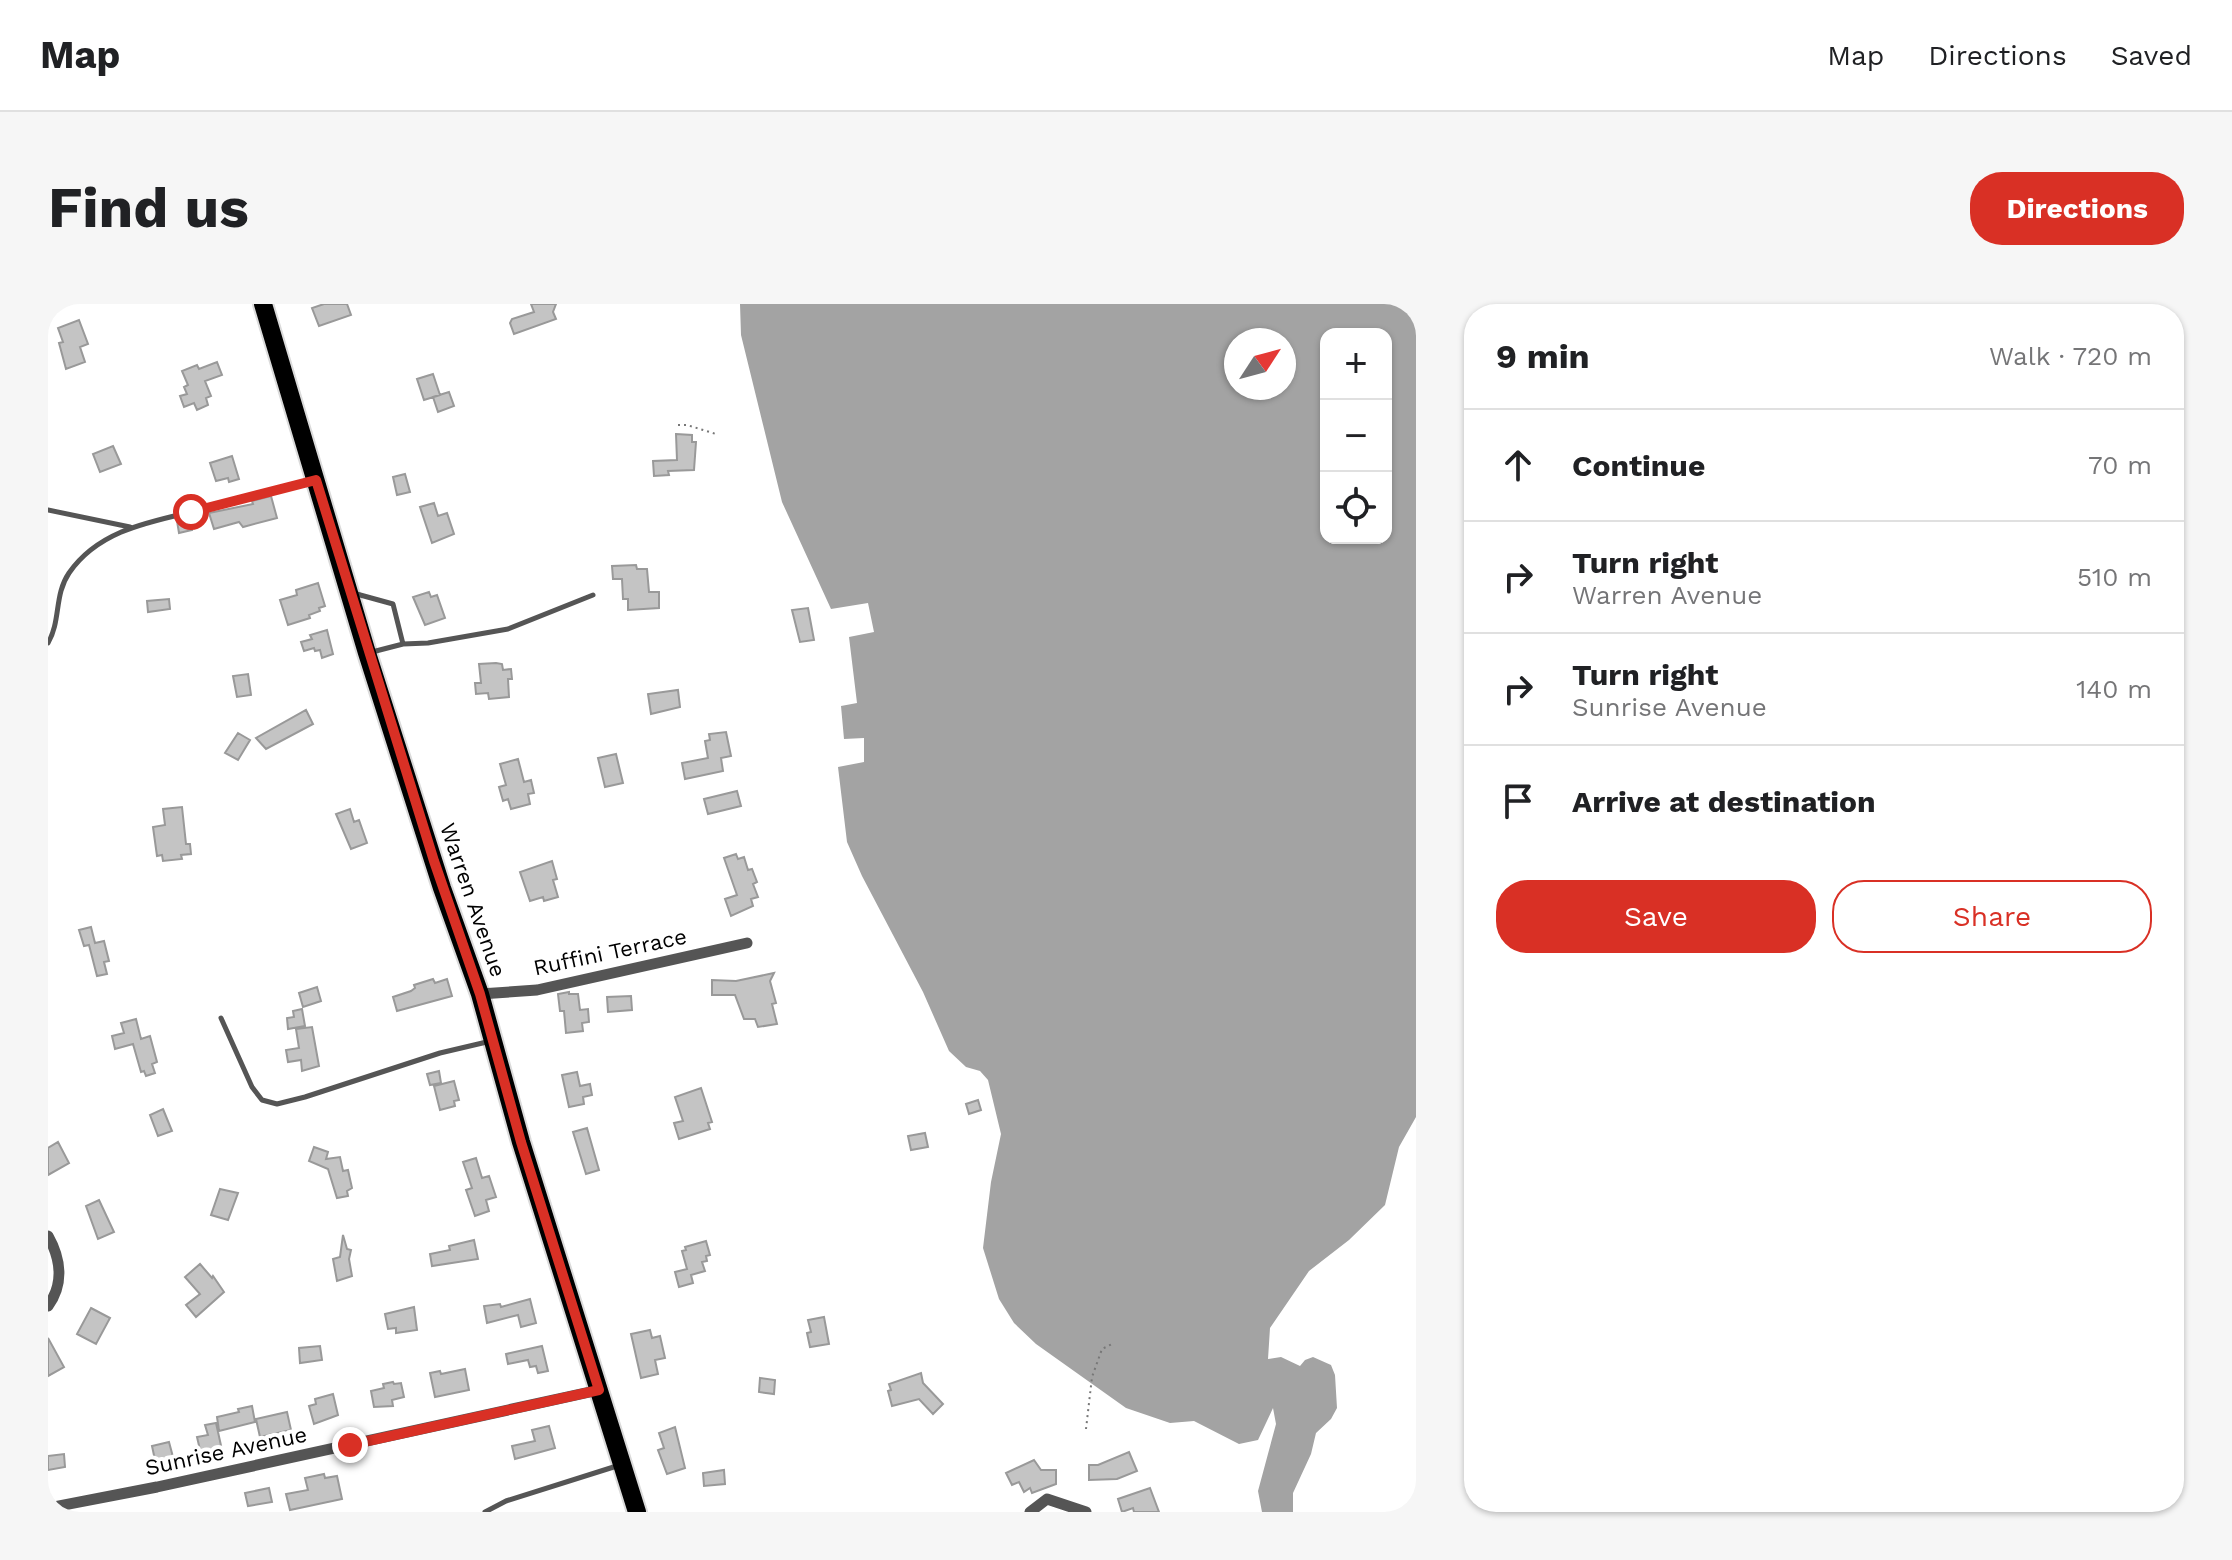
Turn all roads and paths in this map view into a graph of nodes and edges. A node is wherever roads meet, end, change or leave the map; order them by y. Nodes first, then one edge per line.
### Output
1 (263, 304) edge
2 (678, 425) dead end
3 (716, 434) dead end
4 (316, 480) junction
5 (48, 510) edge
6 (131, 527) junction
7 (350, 593) junction
8 (593, 595) dead end
9 (48, 643) edge
10 (403, 644) junction
11 (367, 653) junction
12 (747, 943) dead end
13 (480, 994) junction
14 (221, 1018) dead end
15 (492, 1040) junction
16 (48, 1236) edge
17 (48, 1306) edge
18 (1112, 1344) dead end
19 (599, 1390) junction
20 (1086, 1429) dead end
21 (622, 1465) junction
22 (48, 1508) edge
23 (485, 1512) edge
24 (637, 1512) edge
25 (1030, 1512) edge
26 (1086, 1512) edge

1 - 4 main road, Warren Avenue
2 - 3 path
4 - 6 lane
4 - 7 main road, Warren Avenue
5 - 6 lane
6 - 9 lane
7 - 10 lane
7 - 11 main road, Warren Avenue
8 - 10 lane
10 - 11 lane
11 - 13 main road, Warren Avenue
12 - 13 street, Ruffini Terrace
13 - 15 main road, Warren Avenue
14 - 15 lane
15 - 19 main road, Warren Avenue
16 - 17 street
18 - 20 path
19 - 21 main road, Warren Avenue
19 - 22 street, Sunrise Avenue
21 - 23 lane
21 - 24 main road, Warren Avenue
25 - 26 street

